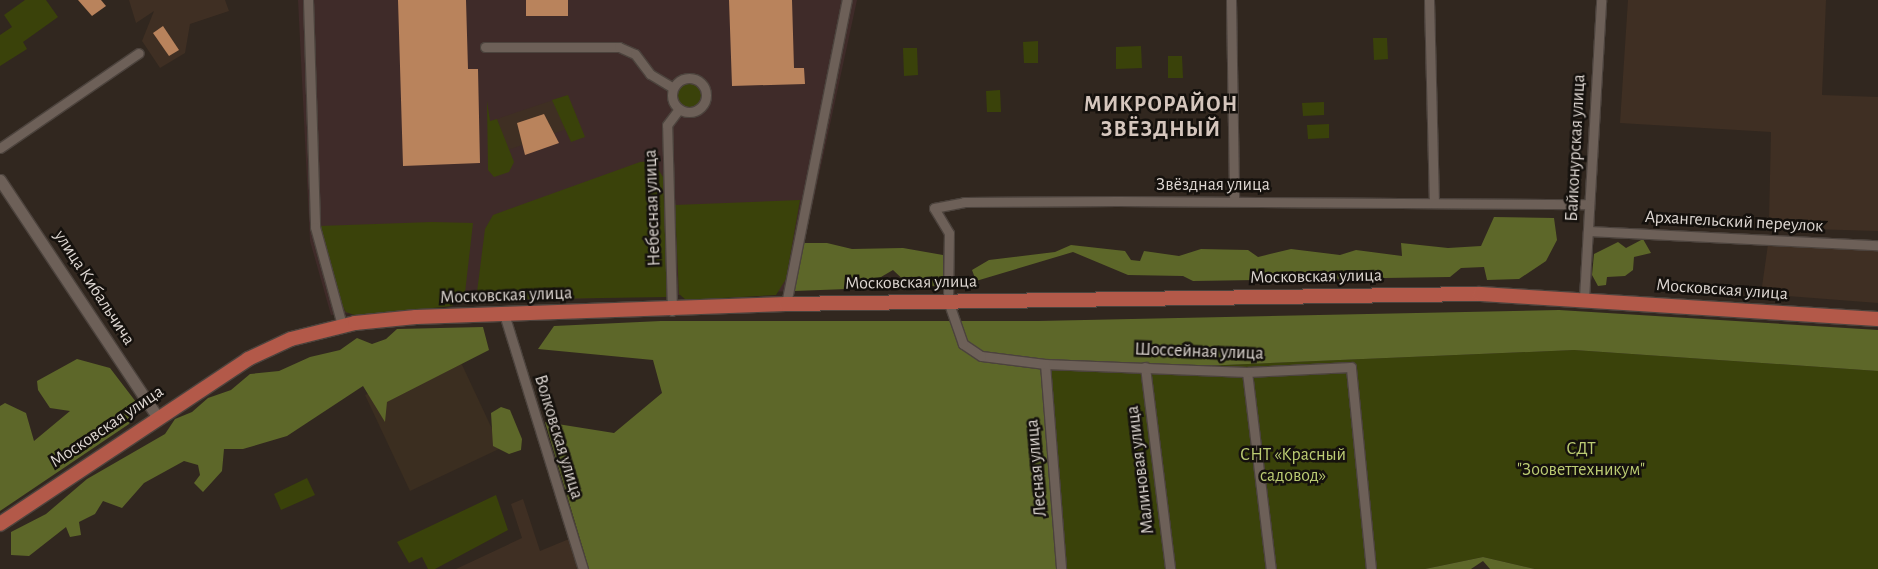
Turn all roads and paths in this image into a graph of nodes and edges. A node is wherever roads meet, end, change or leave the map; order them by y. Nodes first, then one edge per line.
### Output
1 (308, 0) edge
2 (847, 0) edge
3 (1231, 0) edge
4 (1429, 0) edge
5 (1601, 0) edge
6 (485, 47) dead end
7 (139, 53) dead end
8 (673, 88) junction
9 (679, 109) junction
10 (0, 148) edge
11 (0, 180) edge
12 (1434, 200) junction
13 (1234, 201) junction
14 (1589, 204) junction
15 (1588, 231) junction
16 (1878, 245) edge
17 (1584, 298) junction
18 (948, 301) junction
19 (786, 304) junction
20 (672, 311) junction
21 (504, 314) junction
22 (1878, 319) edge
23 (342, 325) junction
24 (1045, 364) junction
25 (1145, 367) junction
26 (1248, 372) junction
27 (157, 416) junction
28 (0, 524) edge
29 (583, 569) edge
30 (1061, 569) edge
31 (1170, 569) edge
32 (1271, 569) edge
33 (1371, 569) edge

1 - 23 street
2 - 19 street
3 - 13 street
4 - 12 street
5 - 14 street, Байконурская улица
6 - 8 street
7 - 10 street
8 - 9 street
8 - 9 street
9 - 20 street, Небесная улица
11 - 27 street, улица Кибальчича
12 - 13 street, Звёздная улица
12 - 14 street, Звёздная улица
13 - 18 street, Звёздная улица
14 - 15 street, Байконурская улица
15 - 16 street, Архангельский переулок
15 - 17 street, Байконурская улица
17 - 18 main road, Московская улица
17 - 22 main road, Московская улица
18 - 19 main road, Московская улица
18 - 24 street, Шоссейная улица
19 - 20 main road, Московская улица
20 - 21 main road, Московская улица
21 - 23 main road, Московская улица
21 - 29 street, Волковская улица
23 - 27 main road, Московская улица
24 - 25 street, Шоссейная улица
24 - 30 street, Лесная улица
25 - 26 street, Шоссейная улица
25 - 31 street, Малиновая улица
26 - 32 street
26 - 33 street, Шоссейная улица
27 - 28 main road, Московская улица

